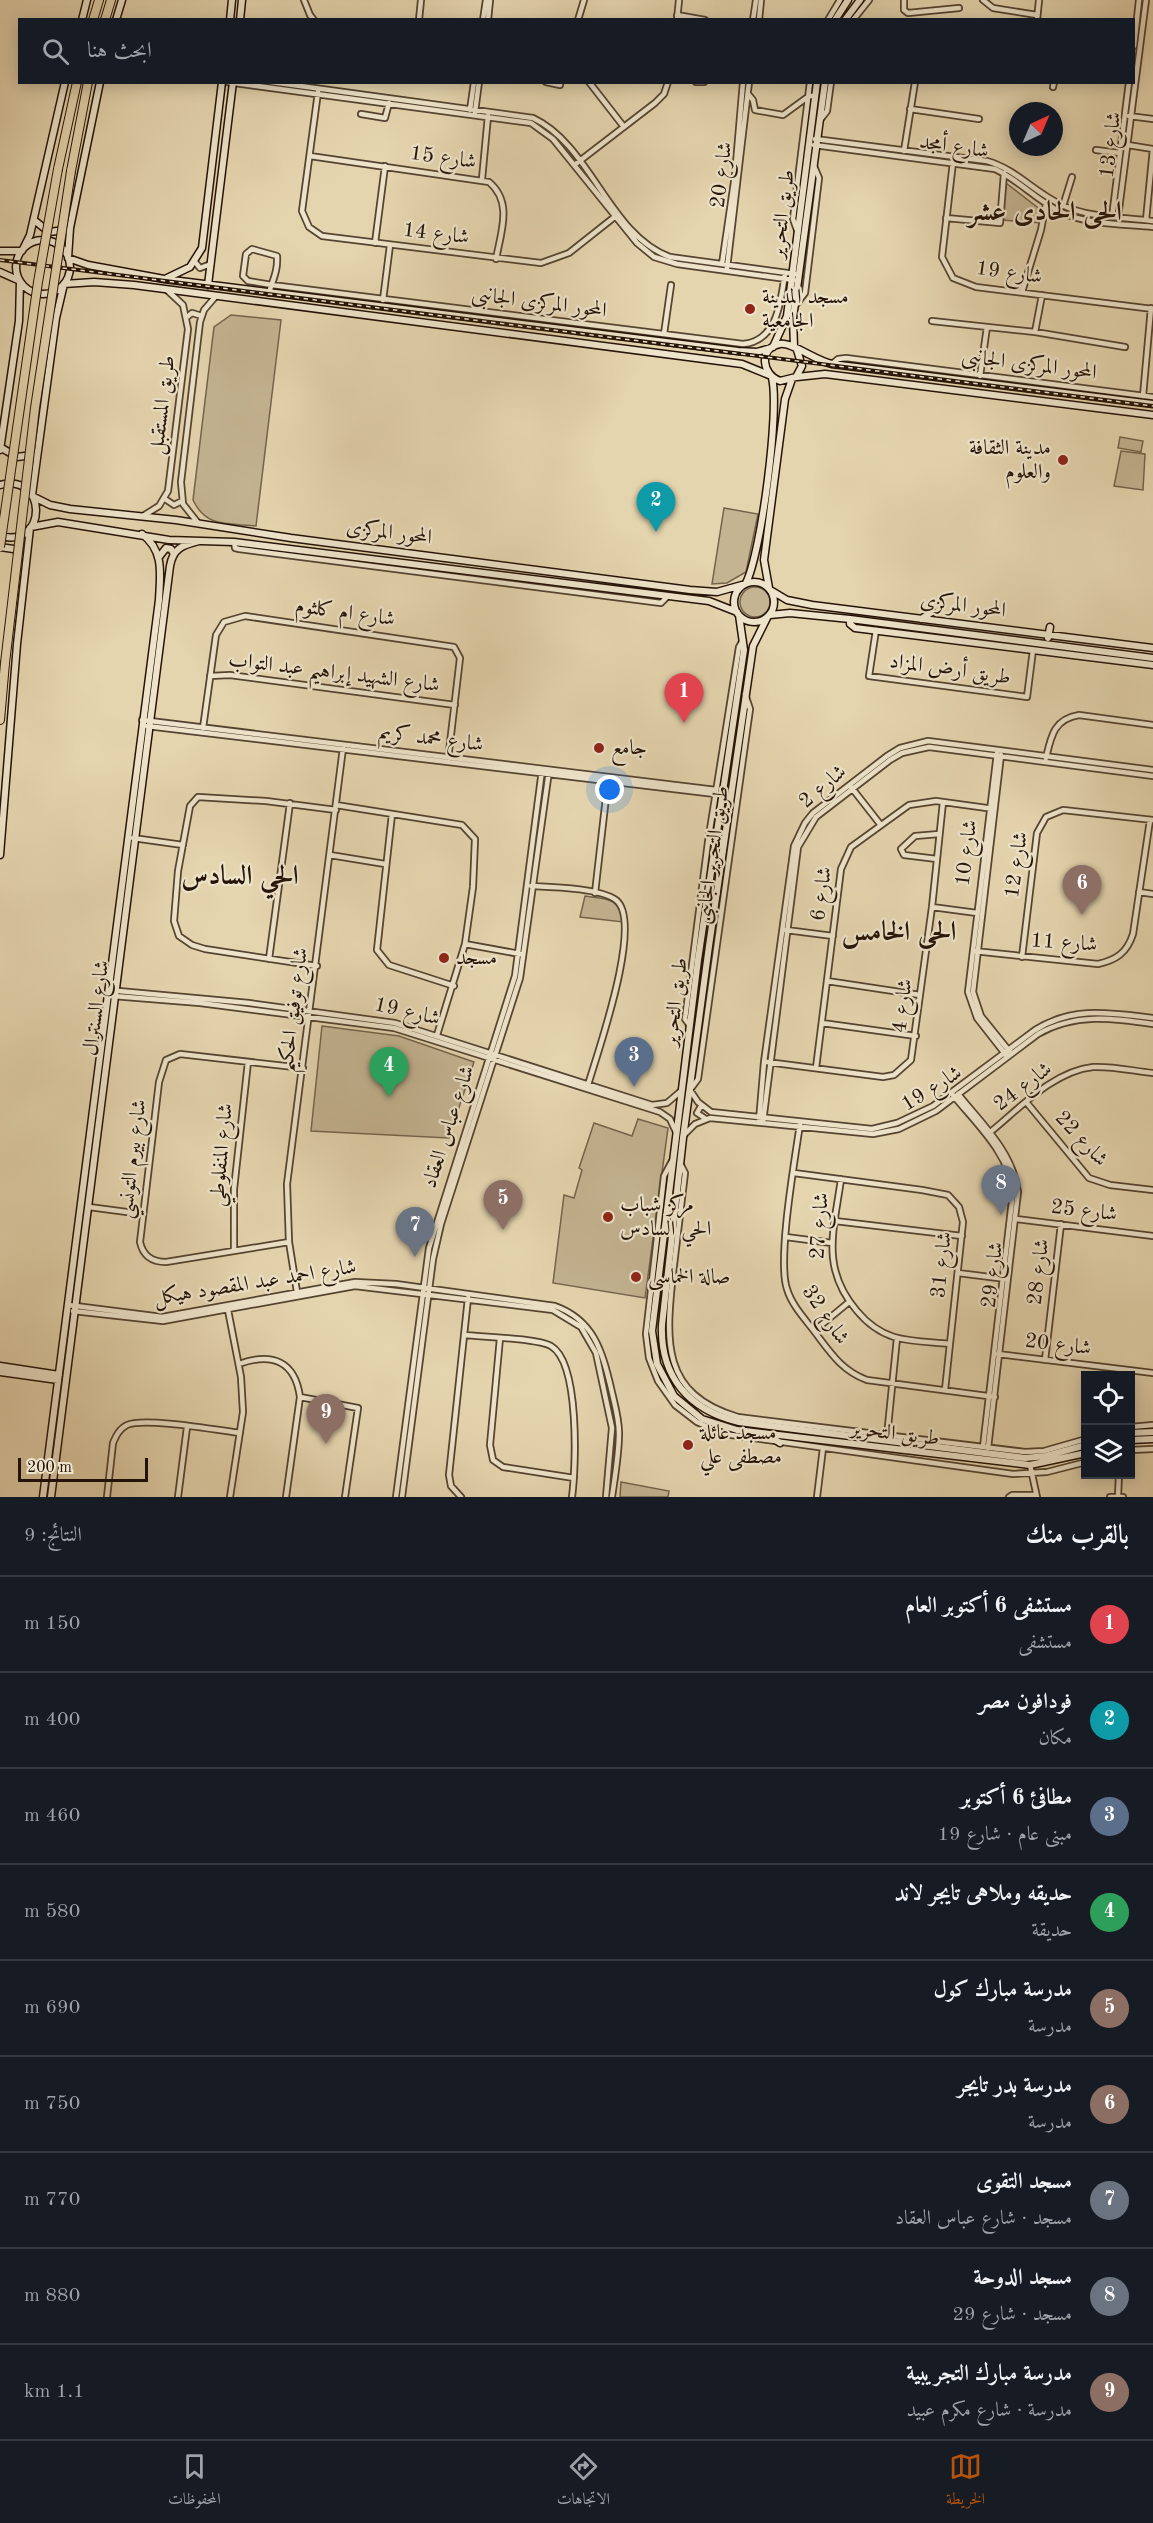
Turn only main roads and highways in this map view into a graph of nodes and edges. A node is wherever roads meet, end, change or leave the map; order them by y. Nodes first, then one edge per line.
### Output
1 (87, 0) edge
2 (99, 0) edge
3 (111, 0) edge
4 (122, 0) edge
5 (232, 0) edge
6 (242, 0) edge
7 (848, 0) edge
8 (860, 0) edge
9 (82, 18) edge
10 (94, 18) edge
11 (106, 18) edge
12 (117, 18) edge
13 (230, 18) edge
14 (240, 18) edge
15 (836, 18) edge
16 (846, 18) edge
17 (65, 84) edge
18 (78, 84) edge
19 (88, 84) edge
20 (100, 84) edge
21 (224, 84) edge
22 (233, 84) edge
23 (816, 84) edge
24 (825, 84) edge
25 (34, 220) junction
26 (70, 228) junction
27 (0, 251) edge
28 (22, 251) junction
29 (68, 258) junction
30 (97, 267) junction
31 (0, 272) edge
32 (164, 279) junction
33 (20, 281) junction
34 (94, 282) junction
35 (64, 284) junction
36 (208, 285) junction
37 (412, 322) junction
38 (412, 331) dead end
39 (498, 333) junction
40 (540, 338) junction
41 (497, 341) dead end
42 (595, 345) junction
43 (538, 346) dead end
44 (772, 348) junction
45 (796, 349) junction
46 (594, 353) dead end
47 (771, 376) junction
48 (794, 378) junction
49 (1153, 404) edge
50 (1153, 415) edge
51 (0, 449) edge
52 (770, 452) junction
53 (36, 453) junction
54 (778, 453) junction
55 (0, 485) edge
56 (32, 496) junction
57 (70, 509) junction
58 (69, 523) junction
59 (30, 528) junction
60 (142, 534) junction
61 (0, 536) edge
62 (199, 541) junction
63 (0, 547) edge
64 (174, 554) junction
65 (27, 557) junction
66 (159, 557) junction
67 (441, 558) junction
68 (461, 560) junction
69 (440, 568) junction
70 (592, 569) dead end
71 (459, 570) junction
72 (591, 577) junction
73 (744, 584) junction
74 (771, 589) junction
75 (838, 608) junction
76 (932, 612) dead end
77 (738, 614) junction
78 (768, 617) junction
79 (837, 618) junction
80 (850, 619) junction
81 (921, 619) junction
82 (1050, 627) dead end
83 (1048, 635) junction
84 (991, 638) junction
85 (743, 640) junction
86 (754, 643) junction
87 (985, 644) junction
88 (1047, 645) junction
89 (1131, 645) junction
90 (1153, 648) edge
91 (1138, 656) junction
92 (1153, 658) edge
93 (1153, 665) edge
94 (0, 720) edge
95 (719, 769) road end
96 (723, 778) junction
97 (0, 855) edge
98 (703, 879) road end
99 (708, 889) junction
100 (700, 943) junction
101 (709, 946) junction
102 (698, 960) junction
103 (707, 961) junction
104 (111, 993) junction
105 (677, 1200) junction
106 (666, 1201) junction
107 (665, 1217) junction
108 (675, 1218) junction
109 (668, 1320) road end
110 (662, 1325) junction
111 (0, 1366) edge
112 (0, 1372) edge
113 (58, 1378) junction
114 (686, 1414) road end
115 (698, 1416) junction
116 (797, 1424) road end
117 (790, 1430) junction
118 (1153, 1432) edge
119 (865, 1433) road end
120 (1135, 1433) edge
121 (768, 1435) junction
122 (874, 1440) junction
123 (1135, 1440) edge
124 (1153, 1440) edge
125 (780, 1443) road end
126 (907, 1444) junction
127 (953, 1444) road end
128 (1081, 1446) edge
129 (883, 1449) junction
130 (945, 1449) junction
131 (922, 1450) junction
132 (904, 1451) junction
133 (874, 1453) road end
134 (1081, 1454) edge
135 (43, 1497) edge
136 (51, 1497) edge

1 - 9 main road
2 - 10 highway
3 - 11 highway
4 - 12 main road
5 - 13 main road
6 - 14 main road
7 - 15 main road
8 - 16 main road
17 - 25 main road
18 - 63 highway, bridge
19 - 94 highway, bridge
20 - 26 main road
21 - 32 main road
22 - 36 main road
23 - 44 main road, طريق التحرير
24 - 45 main road, طريق التحرير
25 - 26 main road
25 - 28 main road
26 - 29 main road
27 - 28 main road
28 - 29 main road
28 - 33 main road
29 - 30 main road
29 - 35 main road
30 - 32 main road
30 - 34 main road
31 - 33 main road
32 - 36 main road
33 - 35 main road
33 - 51 main road
34 - 35 main road
34 - 37 main road
35 - 53 main road
36 - 44 main road
37 - 38 main road
37 - 39 main road
39 - 40 main road
39 - 41 main road
40 - 42 main road
40 - 43 main road
42 - 46 main road
42 - 47 main road
44 - 45 main road
44 - 47 main road
45 - 48 main road
45 - 49 main road
47 - 48 main road
47 - 52 main road
48 - 50 main road
48 - 54 main road
51 - 53 main road
52 - 54 main road
52 - 73 main road
53 - 56 main road
54 - 74 main road
55 - 56 main road, المحور المركزى
56 - 57 main road, المحور المركزى
56 - 59 main road
57 - 58 main road
57 - 67 main road, المحور المركزى
58 - 59 main road, المحور المركزى
58 - 60 main road, المحور المركزى
59 - 61 main road, المحور المركزى
59 - 65 main road
60 - 62 main road, المحور المركزى
60 - 66 main road
62 - 64 main road
62 - 69 main road, المحور المركزى
63 - 65 main road
64 - 66 main road
64 - 104 main road, شارع السنترال
65 - 97 main road
66 - 104 main road, شارع السنترال
67 - 68 main road, المحور المركزى
67 - 69 main road
68 - 71 main road
68 - 72 main road, المحور المركزى
69 - 71 main road, المحور المركزى
70 - 72 main road
71 - 77 main road, المحور المركزى
72 - 73 main road, المحور المركزى
73 - 74 main road
73 - 77 main road
74 - 75 main road, المحور المركزى
74 - 78 main road
75 - 79 main road
75 - 81 main road, المحور المركزى
76 - 81 main road
77 - 78 main road
77 - 85 main road, طريق التحرير
78 - 79 main road, المحور المركزى
78 - 86 main road, طريق التحرير
79 - 80 main road, المحور المركزى
80 - 84 main road, المحور المركزى
80 - 87 main road
81 - 83 main road, المحور المركزى
82 - 83 main road
83 - 88 main road
83 - 89 main road, المحور المركزى
84 - 87 main road
84 - 88 main road, المحور المركزى
85 - 86 main road
85 - 96 main road, طريق التحرير
86 - 101 main road, طريق التحرير
87 - 93 main road
88 - 91 main road, المحور المركزى
89 - 90 main road, المحور المركزى
89 - 91 main road
91 - 92 main road, المحور المركزى
95 - 96 main road
96 - 99 main road, طريق التحرير
98 - 99 main road
99 - 100 main road, طريق التحرير
100 - 101 main road
100 - 102 main road, طريق التحرير
101 - 103 main road, طريق التحرير
102 - 103 main road
102 - 106 main road, طريق التحرير
103 - 105 main road, طريق التحرير
104 - 113 main road, شارع السنترال
104 - 136 main road, شارع السنترال
105 - 106 main road
105 - 108 main road, طريق التحرير
106 - 107 main road, طريق التحرير
107 - 108 main road
107 - 115 main road, طريق التحرير
108 - 110 main road, طريق التحرير
109 - 110 main road
110 - 117 main road, طريق التحرير
111 - 113 main road
112 - 113 main road
113 - 135 main road, شارع السنترال
114 - 115 main road
115 - 121 main road, طريق التحرير
116 - 117 main road
117 - 122 main road, طريق التحرير
118 - 120 main road
119 - 122 main road
121 - 125 main road
121 - 129 main road, طريق التحرير
122 - 126 main road, طريق التحرير
123 - 124 main road
126 - 131 main road, طريق التحرير
126 - 132 main road
127 - 130 main road
128 - 130 main road, طريق التحرير
129 - 132 main road, طريق التحرير
129 - 133 main road
130 - 131 main road, طريق التحرير
131 - 132 main road, طريق التحرير
131 - 134 main road, طريق التحرير

